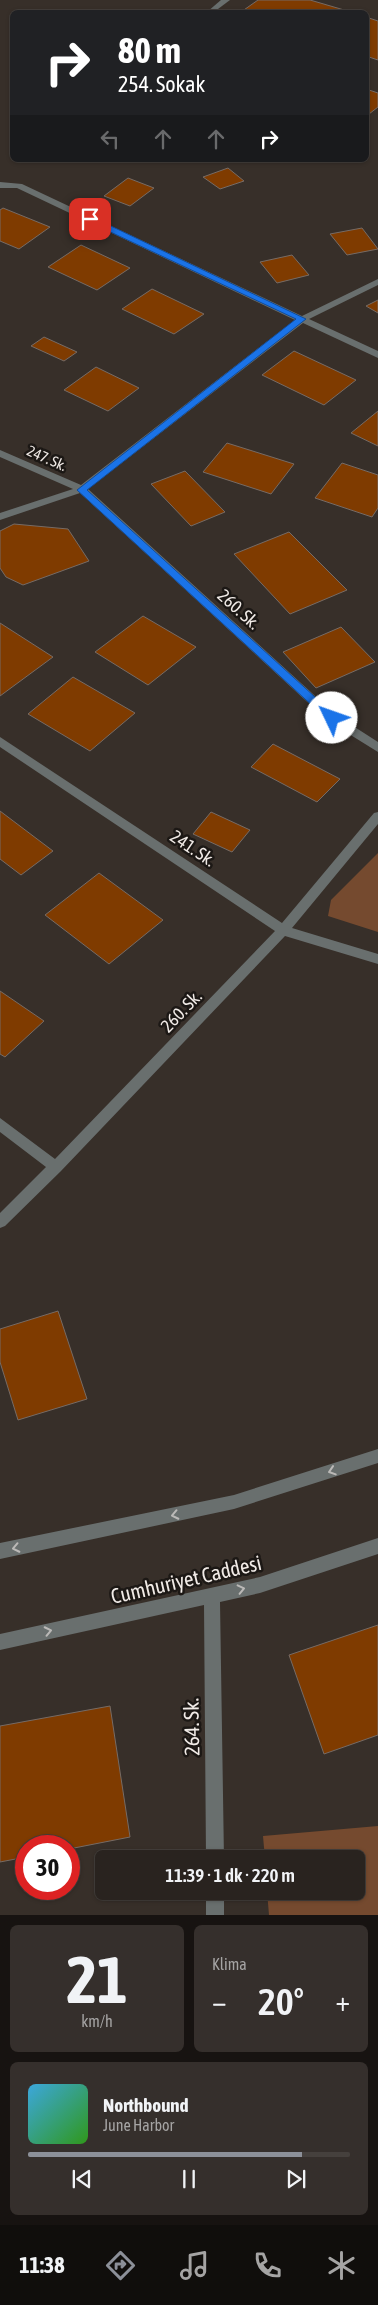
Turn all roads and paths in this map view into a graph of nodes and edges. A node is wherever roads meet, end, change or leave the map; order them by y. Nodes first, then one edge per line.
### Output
1 (226, 0) edge
2 (213, 10) edge
3 (0, 185) edge
4 (378, 282) edge
5 (302, 319) junction
6 (378, 355) edge
7 (0, 453) edge
8 (82, 490) junction
9 (0, 517) edge
10 (0, 741) edge
11 (378, 748) edge
12 (378, 816) edge
13 (282, 930) junction
14 (378, 959) edge
15 (0, 1124) edge
16 (56, 1167) junction
17 (0, 1222) edge
18 (378, 1456) edge
19 (378, 1546) edge
20 (0, 1551) edge
21 (212, 1596) junction
22 (0, 1642) edge
23 (215, 1850) edge
24 (215, 1900) edge
25 (215, 1915) edge

1 - 2 street
3 - 5 street
4 - 5 street
5 - 6 street
5 - 8 street
7 - 8 street, 247. Sk.
8 - 9 street
8 - 11 street, 260. Sk.
10 - 13 street, 241. Sk.
12 - 13 street, 260. Sk.
13 - 14 street, 241. Sk.
13 - 16 street, 260. Sk.
15 - 16 street
16 - 17 street, 260. Sk.
18 -> 20 street
21 -> 19 street, Cumhuriyet Caddesi
22 -> 21 street, Cumhuriyet Caddesi
21 - 23 street, 264. Sk.
24 - 25 street

